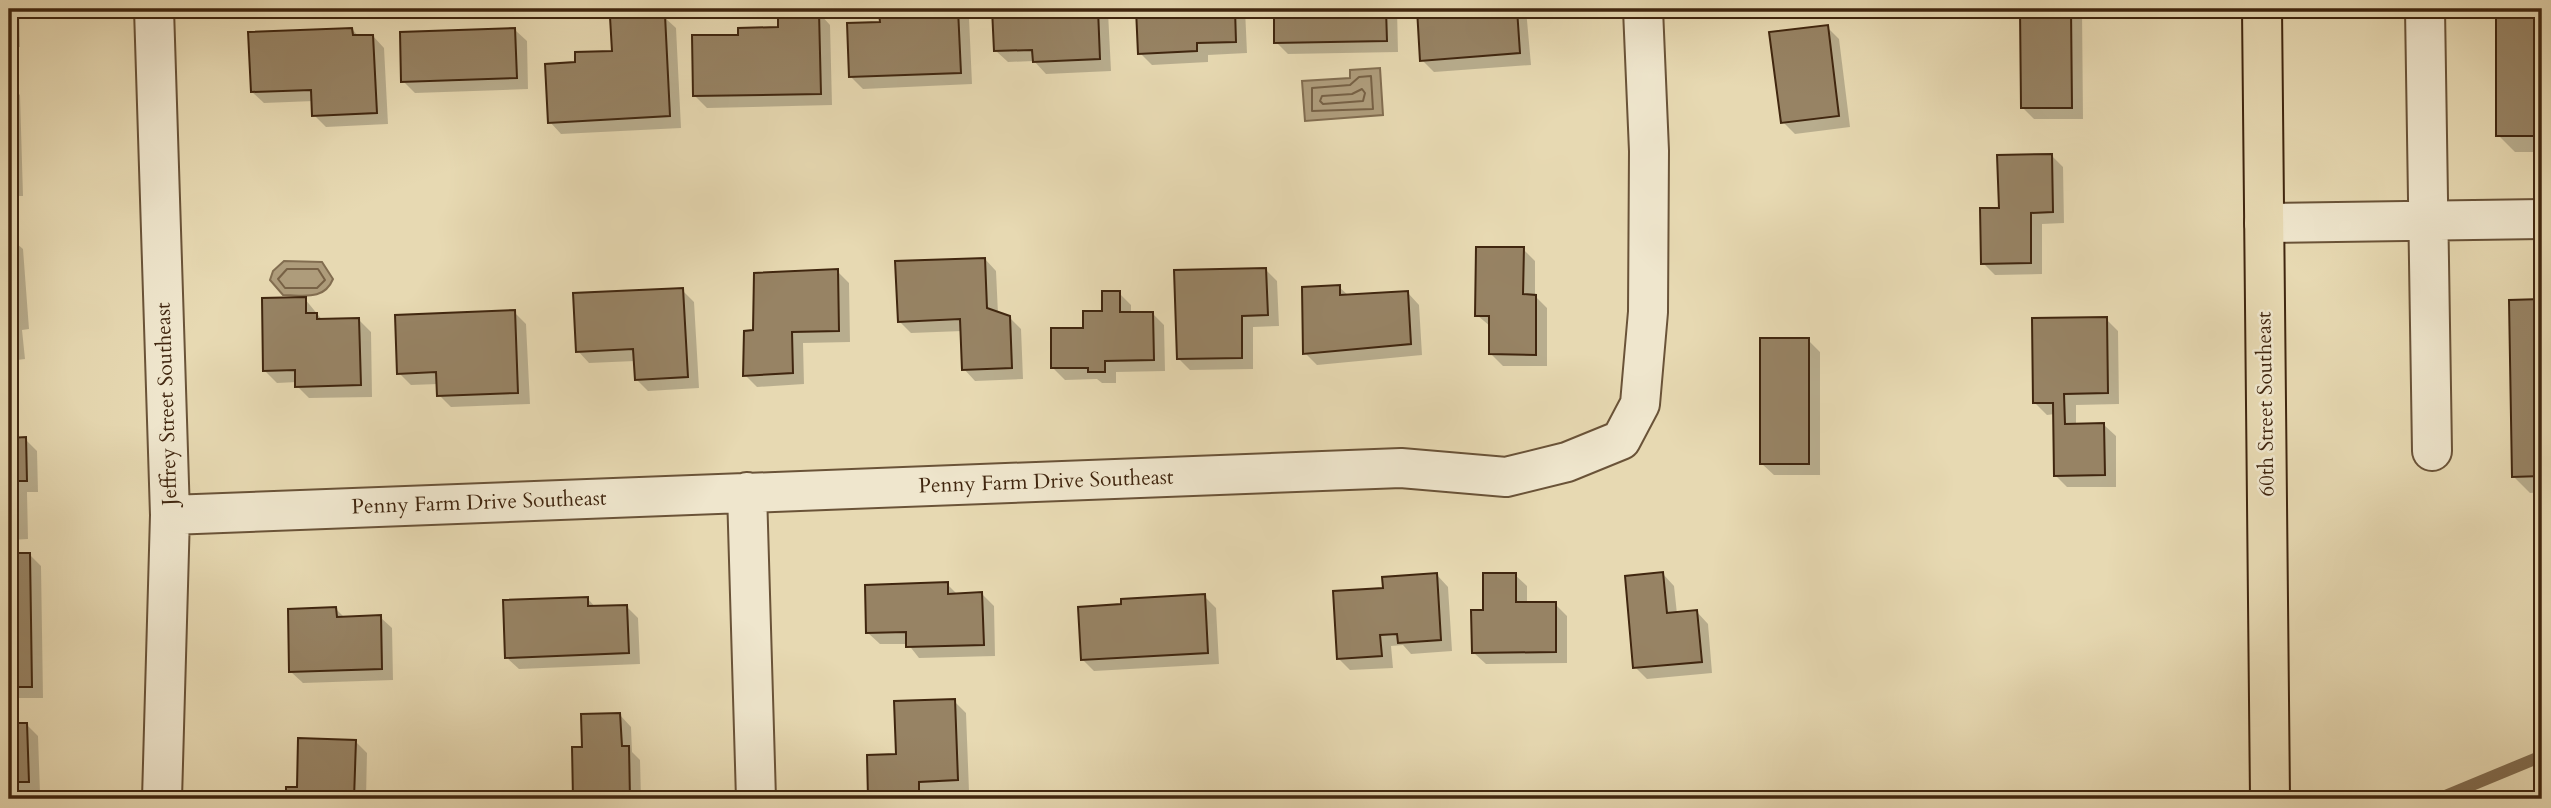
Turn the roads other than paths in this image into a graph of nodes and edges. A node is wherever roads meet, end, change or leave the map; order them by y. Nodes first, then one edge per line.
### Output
1 (153, 9) edge
2 (1643, 9) edge
3 (2262, 9) edge
4 (2425, 9) edge
5 (2542, 219) edge
6 (2430, 221) junction
7 (2264, 223) junction
8 (2432, 451) dead end
9 (747, 492) junction
10 (170, 515) junction
11 (162, 799) edge
12 (756, 799) edge
13 (2270, 799) edge

1 - 10 street, Jeffrey Street Southeast
2 - 9 street, Penny Farm Drive Southeast
3 - 7 main road, 60th Street Southeast
4 - 6 street
5 - 6 street
6 - 7 street
6 - 8 street
7 - 13 main road, 60th Street Southeast
9 - 10 street, Penny Farm Drive Southeast
9 - 12 street
10 - 11 street, Jeffrey Street Southeast

